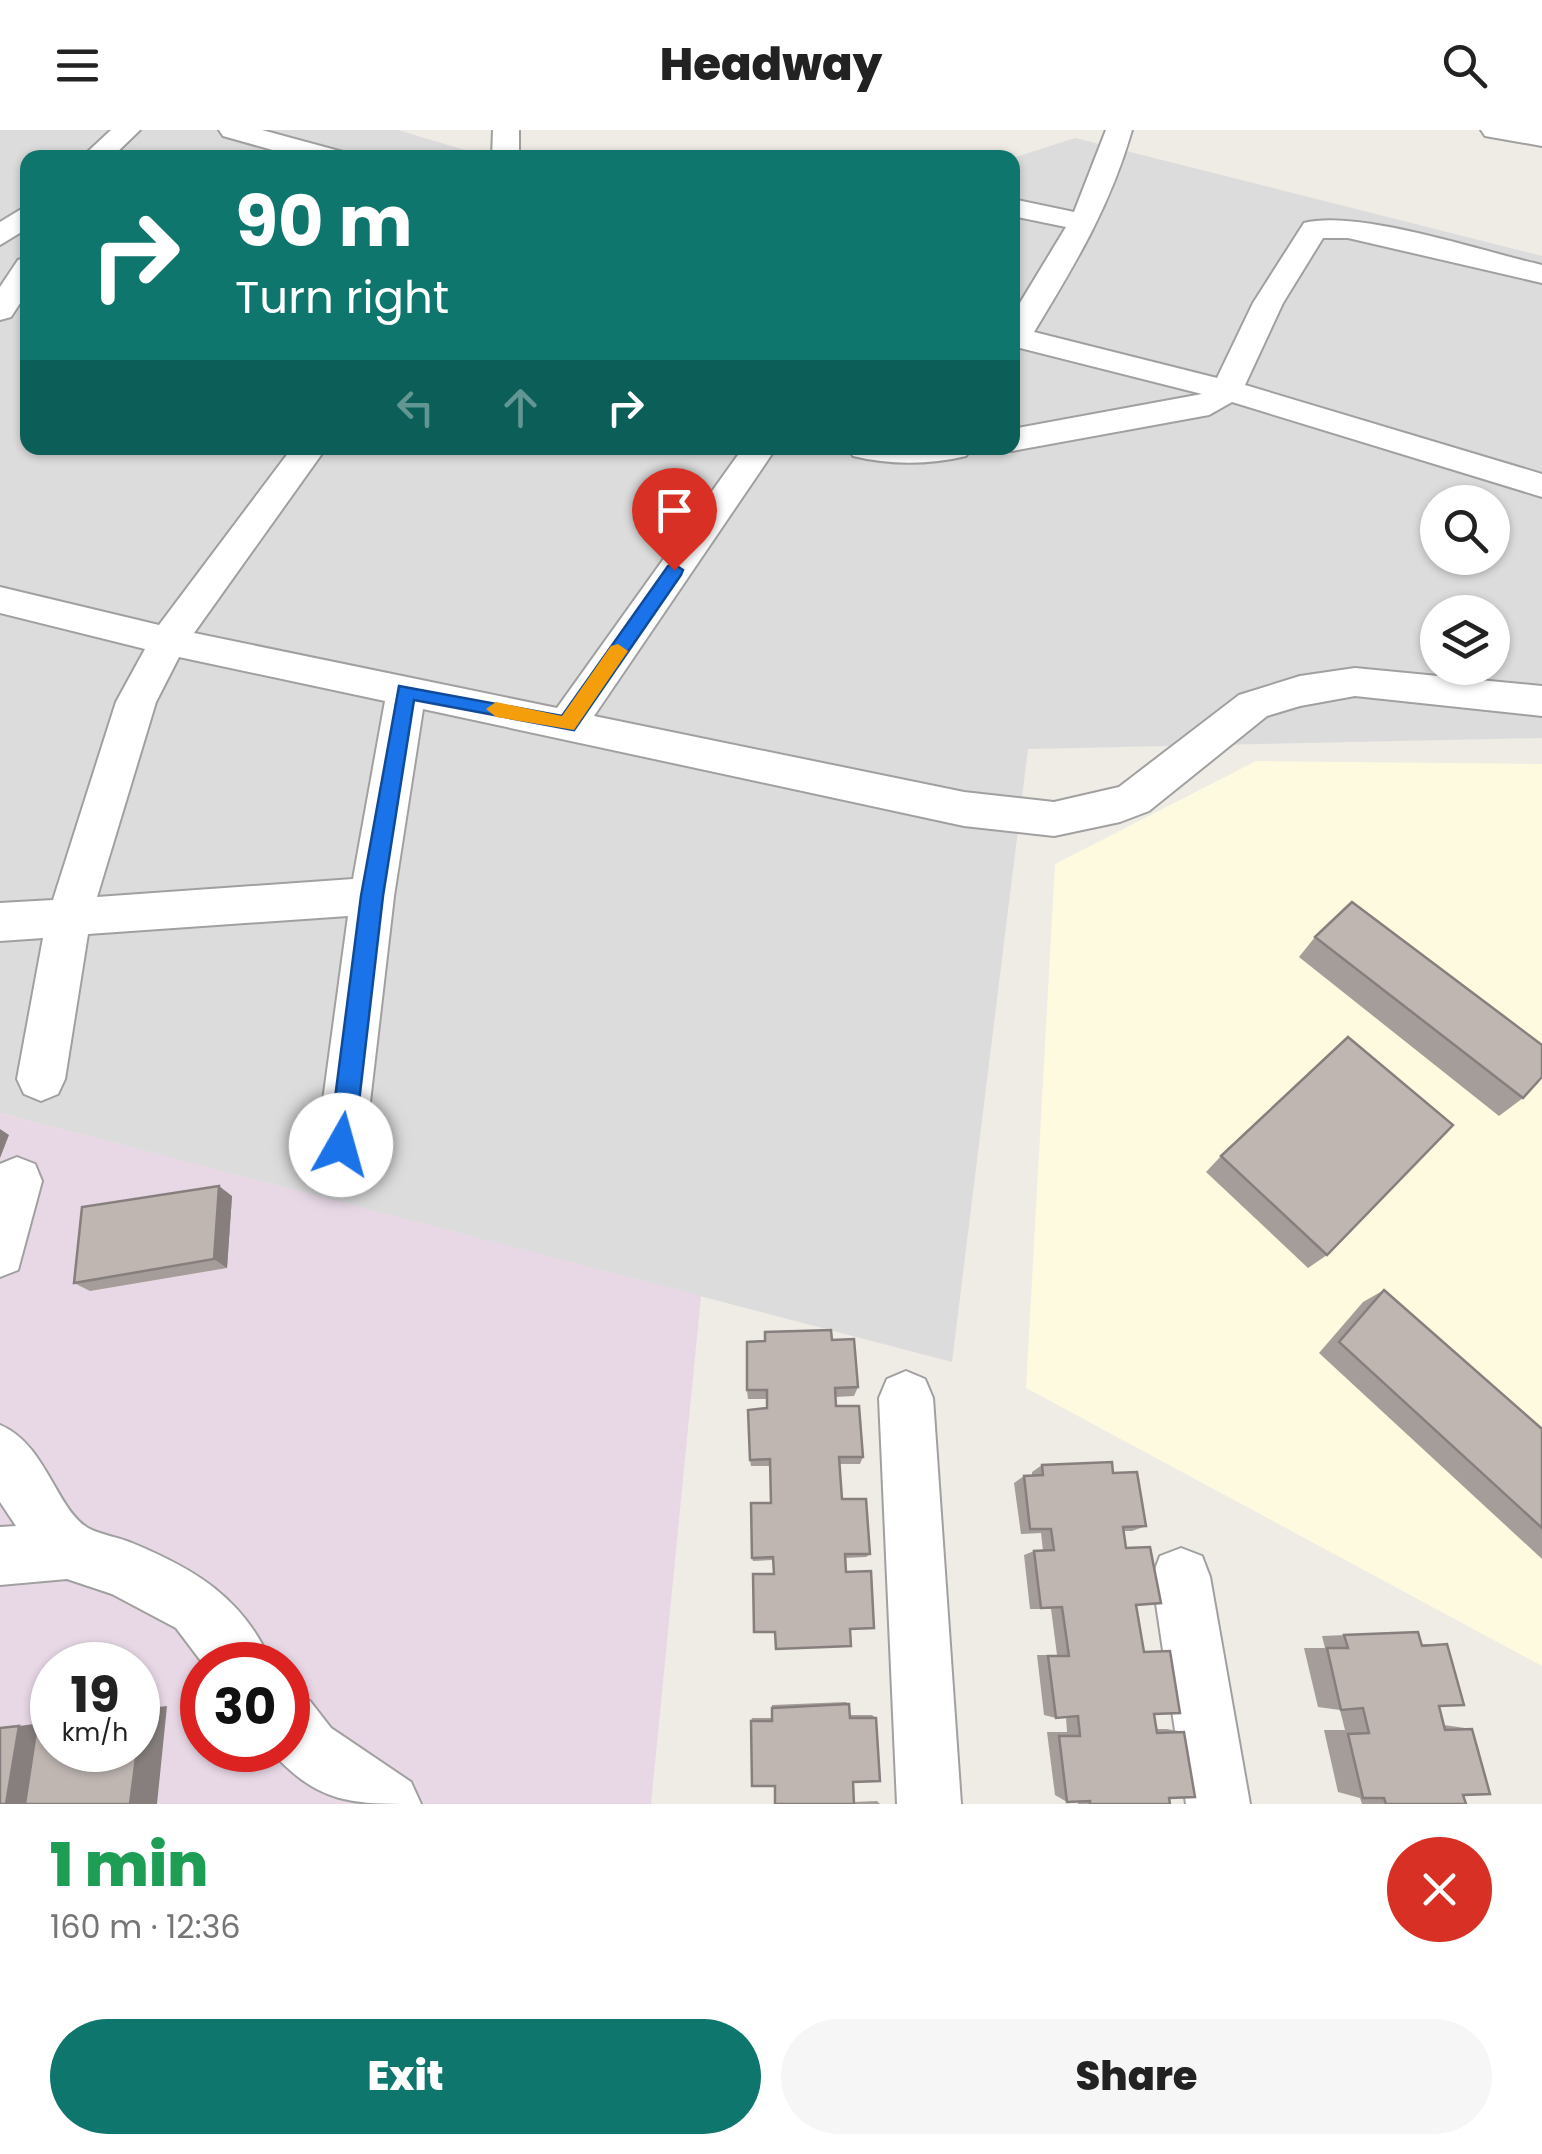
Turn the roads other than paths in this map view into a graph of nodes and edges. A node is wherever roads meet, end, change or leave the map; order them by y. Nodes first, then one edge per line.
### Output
1 (127, 130) edge
2 (232, 130) edge
3 (1119, 130) edge
4 (1494, 130) edge
5 (1542, 138) edge
6 (103, 150) edge
7 (304, 150) edge
8 (1020, 209) edge
9 (20, 220) edge
10 (1086, 223) junction
11 (0, 236) edge
12 (1542, 274) edge
13 (20, 279) edge
14 (0, 311) edge
15 (1020, 327) edge
16 (1020, 338) edge
17 (1227, 390) junction
18 (1020, 439) edge
19 (305, 455) edge
20 (755, 455) edge
21 (1542, 486) edge
22 (0, 600) edge
23 (168, 641) junction
24 (406, 691) junction
25 (1542, 701) edge
26 (566, 724) junction
27 (372, 896) junction
28 (69, 916) junction
29 (0, 922) edge
30 (41, 1080) dead end
31 (341, 1145) dead end
32 (17, 1181) dead end
33 (0, 1252) edge
34 (906, 1398) dead end
35 (0, 1453) edge
36 (67, 1550) junction
37 (0, 1556) edge
38 (1181, 1577) dead end
39 (224, 1642) edge
40 (310, 1751) edge
41 (389, 1804) edge
42 (929, 1804) edge
43 (1218, 1804) edge

1 - 6 street
2 - 7 street
3 - 10 street
4 - 5 street
8 - 10 street
9 - 11 street
10 - 15 street
12 - 17 street
13 - 14 street
16 - 17 street
17 - 18 street
17 - 21 street
19 - 23 street
20 - 26 street
22 - 23 street
23 - 24 street
23 - 28 street
24 - 26 street
24 - 27 street
25 - 26 street
27 - 28 street
27 - 31 street
28 - 29 street
28 - 30 street
32 - 33 street
34 - 42 street
35 - 36 street
36 - 37 street
36 - 39 street
38 - 43 street
40 - 41 street

